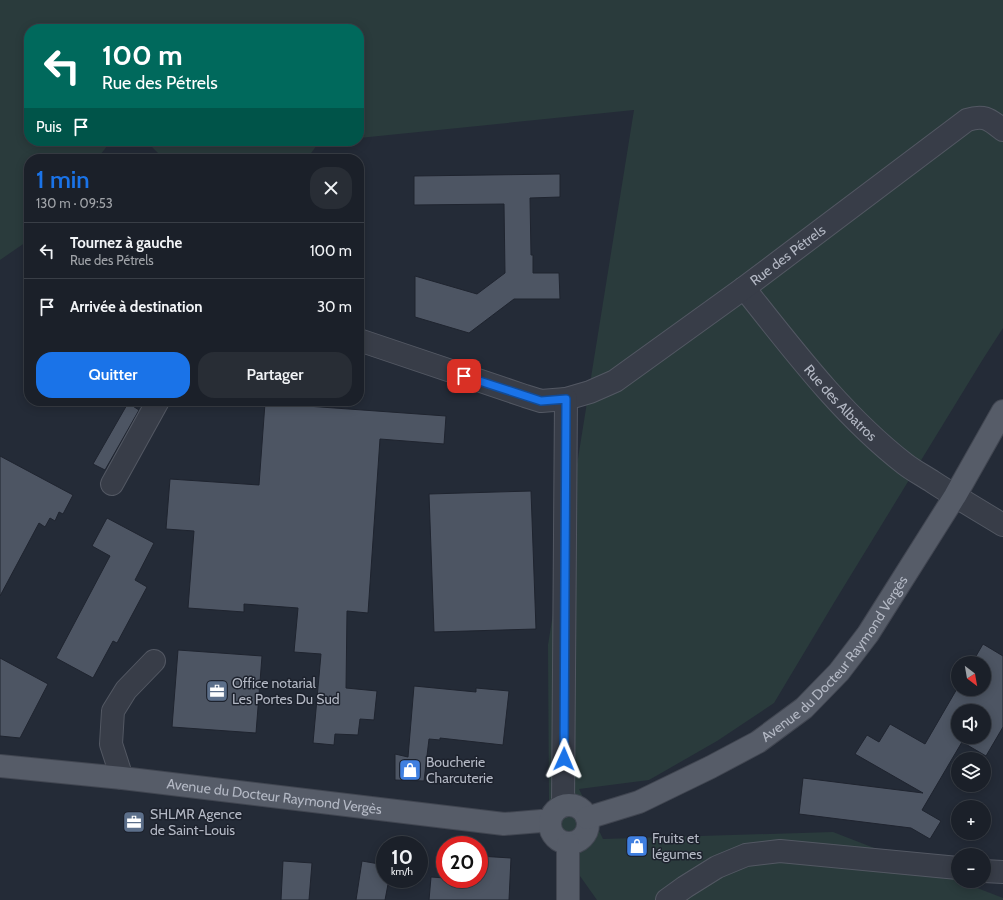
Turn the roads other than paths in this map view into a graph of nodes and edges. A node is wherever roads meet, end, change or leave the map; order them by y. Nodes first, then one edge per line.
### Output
1 (1003, 130) edge
2 (744, 288) junction
3 (364, 342) edge
4 (566, 399) junction
5 (155, 406) edge
6 (1003, 411) edge
7 (112, 484) dead end
8 (955, 496) junction
9 (1003, 525) edge
10 (154, 662) dead end
11 (0, 766) edge
12 (122, 778) junction
13 (556, 814) junction
14 (587, 818) junction
15 (568, 844) junction
16 (951, 867) edge
17 (991, 871) edge
18 (1003, 872) edge
19 (568, 900) edge
20 (667, 900) edge

1 - 2 street, Rue des Pétrels
2 - 4 street, Rue des Pétrels
2 - 8 street, Rue des Albatros
3 - 4 street, Rue des Pétrels
4 - 13 street
5 - 7 street
6 - 8 main road, Avenue du Docteur Raymond Vergès
8 - 9 street, Rue des Albatros
8 - 14 main road, Avenue du Docteur Raymond Vergès
10 - 12 street
11 - 12 main road, Avenue du Docteur Raymond Vergès
12 - 13 main road, Avenue du Docteur Raymond Vergès
13 - 14 main road
13 - 15 main road
14 - 15 main road
15 - 19 main road
16 - 20 street
17 - 18 street

